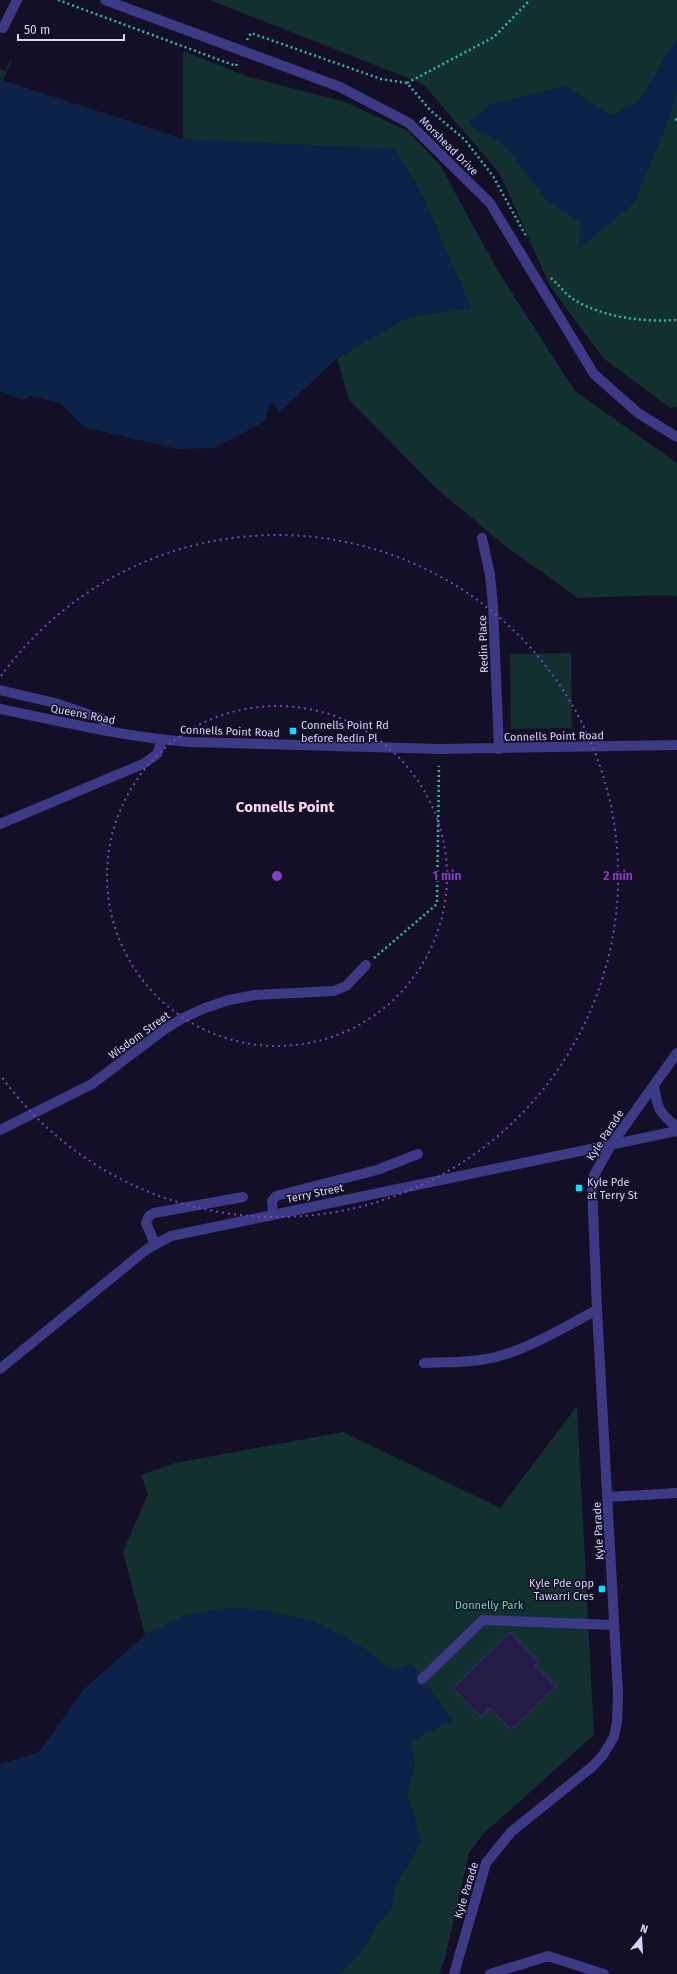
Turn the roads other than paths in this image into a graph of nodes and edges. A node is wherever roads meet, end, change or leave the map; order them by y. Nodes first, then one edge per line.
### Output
1 (17, 0) edge
2 (105, 0) edge
3 (3, 28) dead end
4 (677, 437) edge
5 (482, 538) dead end
6 (0, 690) edge
7 (0, 709) edge
8 (106, 731) junction
9 (162, 740) junction
10 (677, 745) edge
11 (499, 749) junction
12 (0, 824) edge
13 (366, 965) road end
14 (677, 1053) edge
15 (654, 1085) junction
16 (677, 1128) edge
17 (0, 1130) edge
18 (677, 1131) edge
19 (611, 1145) junction
20 (418, 1154) dead end
21 (243, 1197) dead end
22 (273, 1214) junction
23 (155, 1244) junction
24 (597, 1310) junction
25 (424, 1363) dead end
26 (0, 1369) edge
27 (677, 1493) edge
28 (608, 1497) junction
29 (614, 1625) junction
30 (422, 1679) dead end
31 (454, 1974) edge
32 (490, 1974) edge
33 (604, 1974) edge

1 - 3 street
2 - 4 street, Morshead Drive
5 - 11 street, Redin Place
6 - 8 street
7 - 8 street, Queens Road
8 - 9 street, Queens Road
9 - 11 street, Connells Point Road
9 - 12 street
10 - 11 street, Connells Point Road
13 - 17 street, Wisdom Street
14 - 15 street, Kyle Parade
15 - 16 street
15 - 19 street, Kyle Parade
18 - 19 street, Terry Street
19 - 22 street, Terry Street
19 - 24 street, Kyle Parade
20 - 22 street
21 - 23 street
22 - 23 street, Terry Street
23 - 26 street, Terry Street
24 - 25 street
24 - 28 street, Kyle Parade
27 - 28 street
28 - 29 street, Kyle Parade
29 - 30 street
29 - 31 street, Kyle Parade
32 - 33 street

